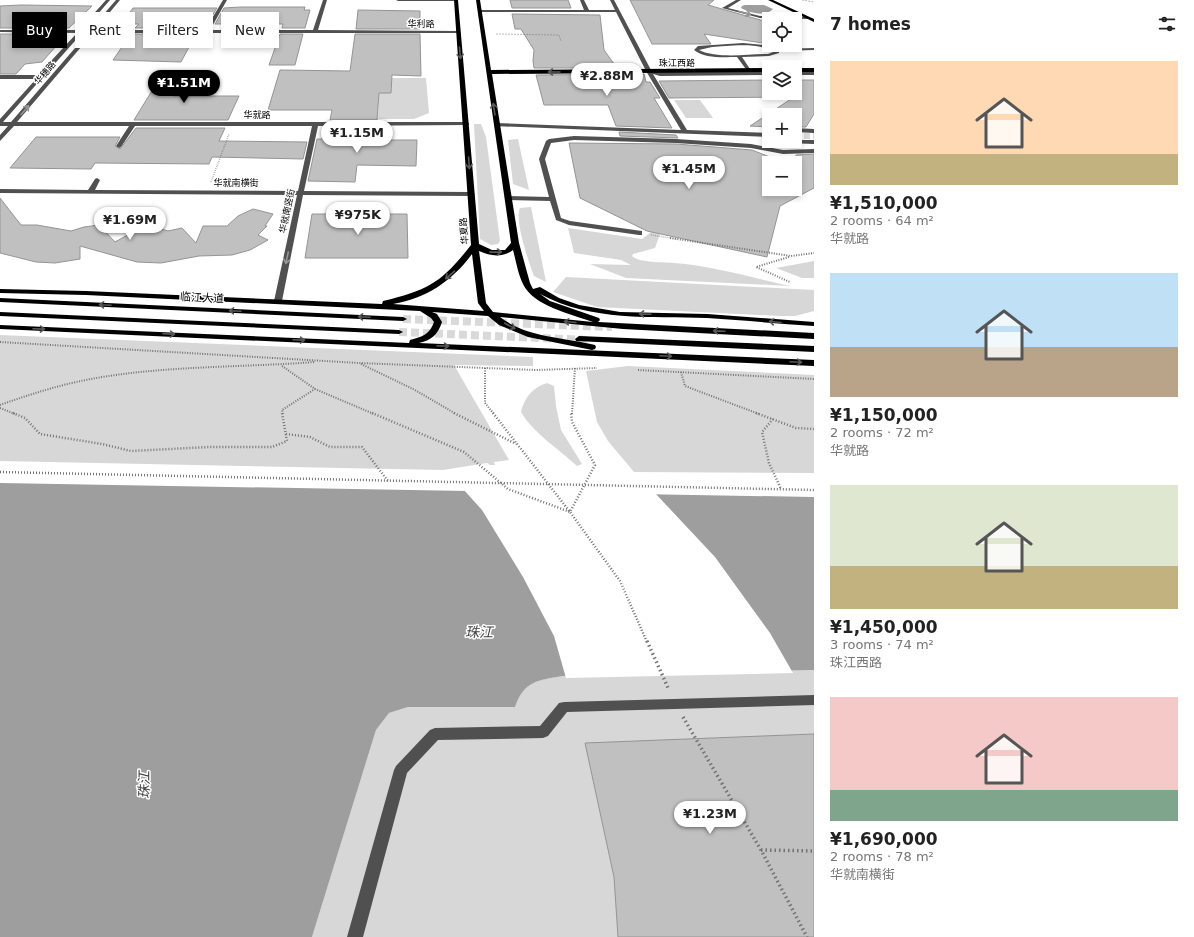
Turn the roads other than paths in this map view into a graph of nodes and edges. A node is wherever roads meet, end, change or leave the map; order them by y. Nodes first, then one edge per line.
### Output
1 (108, 0) edge
2 (118, 0) edge
3 (225, 0) edge
4 (325, 0) edge
5 (398, 0) edge
6 (456, 0) edge
7 (478, 0) edge
8 (582, 0) edge
9 (612, 0) edge
10 (739, 0) edge
11 (770, 0) edge
12 (780, 0) edge
13 (797, 7) dead end
14 (480, 11) junction
15 (587, 11) junction
16 (618, 11) junction
17 (97, 12) edge
18 (108, 12) edge
19 (808, 18) junction
20 (213, 20) edge
21 (814, 21) edge
22 (0, 32) edge
23 (75, 32) edge
24 (213, 32) edge
25 (315, 32) junction
26 (458, 32) junction
27 (75, 36) edge
28 (762, 46) edge
29 (77, 48) edge
30 (802, 49) edge
31 (814, 49) edge
32 (776, 52) edge
33 (738, 55) junction
34 (649, 71) junction
35 (750, 71) junction
36 (488, 72) junction
37 (762, 72) edge
38 (762, 72) edge
39 (802, 72) edge
40 (814, 72) edge
41 (0, 77) edge
42 (39, 77) junction
43 (0, 123) edge
44 (13, 124) junction
45 (133, 124) junction
46 (315, 124) junction
47 (466, 124) junction
48 (496, 125) junction
49 (762, 130) edge
50 (802, 130) edge
51 (684, 131) junction
52 (814, 131) edge
53 (762, 135) edge
54 (0, 139) edge
55 (762, 140) edge
56 (802, 142) edge
57 (814, 142) edge
58 (119, 146) dead end
59 (814, 151) edge
60 (98, 180) dead end
61 (0, 191) edge
62 (91, 192) junction
63 (300, 193) junction
64 (472, 194) junction
65 (508, 198) junction
66 (554, 199) junction
67 (638, 233) road end
68 (515, 243) junction
69 (475, 245) junction
70 (523, 273) junction
71 (0, 292) edge
72 (0, 300) edge
73 (278, 301) junction
74 (368, 305) junction
75 (405, 307) junction
76 (0, 314) edge
77 (490, 314) junction
78 (403, 319) tunnel mouth
79 (814, 324) edge
80 (0, 327) edge
81 (623, 327) junction
82 (399, 332) tunnel mouth
83 (524, 333) junction
84 (814, 336) edge
85 (624, 341) junction
86 (393, 344) junction
87 (584, 345) junction
88 (814, 349) edge
89 (542, 350) junction
90 (627, 354) junction
91 (814, 363) edge
92 (814, 700) edge
93 (355, 937) edge

1 - 17 street, 华穗路
2 - 18 street, 华穗路
3 - 20 street
4 - 25 street
5 - 6 street
6 - 26 main road, 华夏路
7 - 14 main road
8 - 15 street
9 - 16 street
10 -> 19 street
11 - 19 main road
12 - 13 main road
14 - 15 street
14 - 36 main road
15 - 16 street
16 - 34 street
19 - 21 main road
22 - 23 street, 华利路
24 - 25 street, 华利路
25 - 26 street, 华利路
26 -> 47 main road, 华夏路
27 - 42 street, 华穗路
28 - 33 street
44 -> 29 street, 华穗路
30 - 31 street
32 - 33 street
33 - 35 street
34 - 35 main road, 珠江西路
34 -> 36 main road, 珠江西路
34 - 37 street
34 - 51 street
35 - 38 main road, 珠江西路
48 -> 36 main road
39 - 40 street
41 - 42 street
42 - 43 street, 华穗路
43 - 44 street, 华就路
44 - 45 street, 华就路
44 - 54 street, 华穗路
45 - 46 street, 华就路
45 - 58 street
46 - 47 street, 华就路
46 - 63 street, 华就南竖街
47 -> 64 main road, 华夏路
48 - 51 street
48 - 65 main road
49 - 51 street
50 - 52 street
51 - 53 street
51 - 55 street
56 - 57 street
59 - 66 street
60 - 62 street
61 - 62 street, 华就南横街
62 - 63 street, 华就南横街
63 - 64 street, 华就南横街
63 -> 73 street, 华就南竖街
64 - 69 main road, 华夏路
65 - 66 street
65 - 68 main road
66 - 67 street
69 -> 68 main road
68 - 70 main road
69 -> 74 main road
69 - 77 main road, 华夏路
79 -> 70 main road
70 - 81 main road
71 - 73 main road
78 -> 72 main road, 临江大道
73 - 74 main road
74 - 75 main road
75 - 77 main road
75 - 86 main road
76 - 82 main road
81 -> 77 main road
77 -> 83 main road
80 -> 86 main road
84 -> 81 main road
83 - 85 main road
83 - 87 main road
85 - 87 main road
85 - 88 main road
86 -> 89 main road
87 - 89 main road
87 - 90 main road
89 - 90 main road
90 -> 91 main road
92 - 93 street

